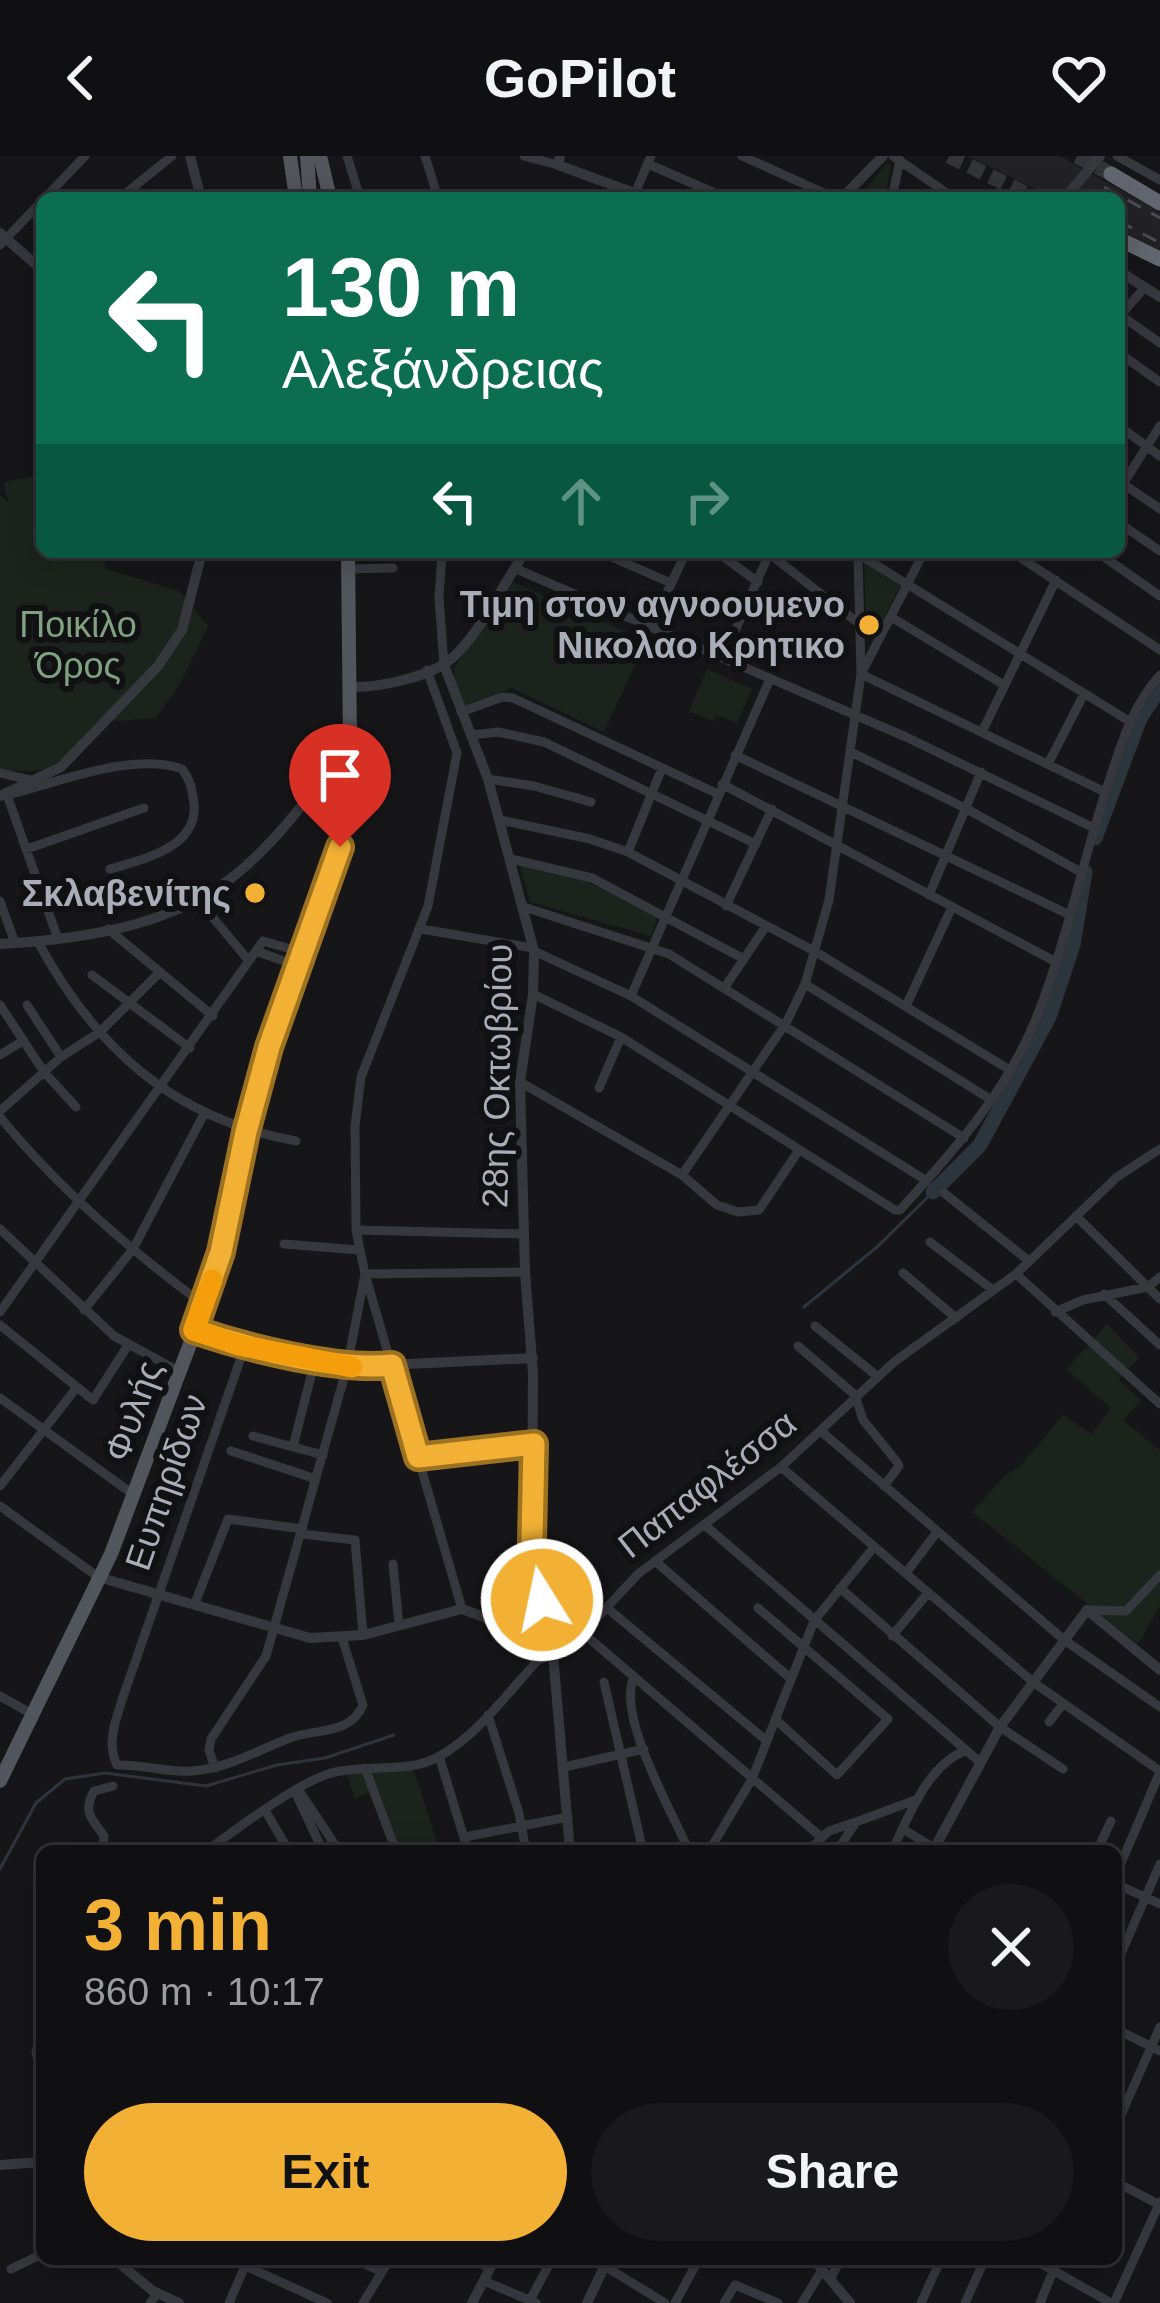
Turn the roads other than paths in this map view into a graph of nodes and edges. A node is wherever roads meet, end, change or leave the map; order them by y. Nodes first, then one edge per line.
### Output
1 (85, 156) edge
2 (172, 156) edge
3 (190, 156) edge
4 (290, 156) edge
5 (307, 156) edge
6 (320, 156) edge
7 (347, 156) edge
8 (424, 156) edge
9 (524, 156) edge
10 (742, 156) edge
11 (883, 156) edge
12 (1100, 156) edge
13 (1117, 156) edge
14 (897, 158) edge
15 (650, 160) edge
16 (559, 161) edge
17 (1111, 174) tunnel mouth
18 (1160, 180) edge
19 (51, 192) edge
20 (127, 192) edge
21 (199, 192) edge
22 (295, 192) edge
23 (310, 192) edge
24 (329, 192) edge
25 (358, 192) edge
26 (436, 192) edge
27 (630, 192) edge
28 (640, 192) edge
29 (714, 192) edge
30 (824, 192) edge
31 (844, 192) edge
32 (893, 192) edge
33 (945, 192) edge
34 (1069, 192) edge
35 (1160, 203) edge
36 (36, 207) edge
37 (2, 239) edge
38 (1125, 242) edge
39 (1160, 259) edge
40 (36, 264) edge
41 (1125, 275) edge
42 (1144, 286) junction
43 (1160, 297) edge
44 (1125, 310) edge
45 (1125, 319) edge
46 (1160, 343) edge
47 (1125, 357) edge
48 (1160, 382) edge
49 (1160, 426) edge
50 (1125, 430) edge
51 (1147, 446) junction
52 (1160, 456) edge
53 (1125, 478) edge
54 (1125, 488) edge
55 (1160, 509) edge
56 (1125, 527) edge
57 (1160, 551) edge
58 (201, 558) edge
59 (348, 558) edge
60 (352, 558) edge
61 (442, 558) edge
62 (521, 558) edge
63 (614, 558) edge
64 (683, 558) edge
65 (725, 558) edge
66 (766, 558) edge
67 (774, 558) edge
68 (857, 558) edge
69 (865, 558) edge
70 (921, 558) edge
71 (1022, 558) edge
72 (1034, 558) edge
73 (1106, 558) edge
74 (1030, 563) junction
75 (393, 568) dead end
76 (514, 568) junction
77 (1056, 580) junction
78 (758, 582) junction
79 (671, 583) junction
80 (907, 585) junction
81 (1160, 596) edge
82 (891, 617) junction
83 (857, 622) junction
84 (651, 628) junction
85 (1160, 650) edge
86 (1018, 654) junction
87 (723, 658) junction
88 (444, 665) junction
89 (427, 670) junction
90 (861, 674) junction
91 (1160, 675) edge
92 (770, 679) junction
93 (1004, 685) junction
94 (352, 687) junction
95 (1084, 694) junction
96 (461, 712) junction
97 (856, 716) junction
98 (1130, 721) junction
99 (982, 732) junction
100 (471, 735) junction
101 (350, 742) junction
102 (850, 752) junction
103 (735, 755) junction
104 (1048, 764) junction
105 (662, 769) junction
106 (981, 772) junction
107 (0, 773) edge
108 (488, 779) junction
109 (34, 781) junction
110 (720, 789) junction
111 (652, 792) junction
112 (1106, 792) junction
113 (4, 795) edge
114 (591, 802) dead end
115 (144, 808) dead end
116 (841, 808) junction
117 (965, 808) junction
118 (772, 809) junction
119 (500, 820) junction
120 (707, 820) junction
121 (1094, 828) junction
122 (17, 829) junction
123 (0, 834) edge
124 (756, 844) junction
125 (836, 844) junction
126 (27, 849) junction
127 (628, 852) junction
128 (944, 856) junction
129 (511, 860) junction
130 (110, 868) dead end
131 (1079, 871) junction
132 (679, 881) junction
133 (929, 896) junction
134 (0, 901) edge
135 (726, 906) junction
136 (524, 907) junction
137 (952, 908) junction
138 (210, 914) dead end
139 (1070, 915) junction
140 (664, 916) junction
141 (766, 926) junction
142 (108, 929) junction
143 (421, 929) junction
144 (58, 939) junction
145 (38, 942) junction
146 (15, 943) junction
147 (0, 944) edge
148 (652, 945) junction
149 (533, 950) junction
150 (816, 952) junction
151 (252, 956) junction
152 (298, 958) junction
153 (744, 959) junction
154 (1056, 962) junction
155 (160, 973) junction
156 (92, 975) dead end
157 (805, 984) junction
158 (725, 987) junction
159 (533, 994) junction
160 (631, 996) junction
161 (127, 1001) junction
162 (0, 1005) edge
163 (27, 1005) dead end
164 (906, 1006) junction
165 (213, 1016) junction
166 (786, 1023) junction
167 (100, 1032) junction
168 (621, 1036) junction
169 (22, 1042) junction
170 (190, 1048) junction
171 (0, 1055) edge
172 (62, 1057) junction
173 (1010, 1070) junction
174 (44, 1072) junction
175 (754, 1072) junction
176 (520, 1082) junction
177 (599, 1088) dead end
178 (162, 1089) junction
179 (991, 1100) junction
180 (730, 1106) junction
181 (76, 1107) dead end
182 (0, 1114) edge
183 (204, 1114) junction
184 (246, 1132) junction
185 (964, 1138) junction
186 (296, 1141) dead end
187 (1160, 1149) edge
188 (799, 1150) junction
189 (682, 1175) junction
190 (927, 1181) junction
191 (944, 1193) dead end
192 (81, 1200) junction
193 (1076, 1216) junction
194 (0, 1229) edge
195 (356, 1230) junction
196 (524, 1234) junction
197 (930, 1242) dead end
198 (284, 1244) dead end
199 (133, 1249) junction
200 (358, 1250) junction
201 (1029, 1261) junction
202 (37, 1265) junction
203 (525, 1272) junction
204 (903, 1273) dead end
205 (365, 1274) junction
206 (1016, 1274) junction
207 (1160, 1277) edge
208 (1148, 1287) junction
209 (993, 1290) junction
210 (1104, 1294) junction
211 (1160, 1299) edge
212 (203, 1304) junction
213 (84, 1310) junction
214 (0, 1312) edge
215 (1055, 1312) junction
216 (956, 1318) junction
217 (0, 1325) edge
218 (814, 1326) dead end
219 (194, 1330) junction
220 (128, 1345) junction
221 (1160, 1345) edge
222 (245, 1346) junction
223 (798, 1346) dead end
224 (532, 1358) junction
225 (315, 1360) junction
226 (392, 1365) junction
227 (347, 1367) junction
228 (180, 1372) junction
229 (877, 1376) junction
230 (77, 1387) junction
231 (855, 1395) junction
232 (0, 1398) edge
233 (1160, 1404) edge
234 (42, 1432) junction
235 (822, 1432) junction
236 (253, 1436) dead end
237 (534, 1444) junction
238 (293, 1447) junction
239 (231, 1451) dead end
240 (323, 1455) junction
241 (418, 1457) junction
242 (781, 1467) junction
243 (316, 1479) junction
244 (2, 1480) edge
245 (884, 1486) junction
246 (134, 1495) junction
247 (0, 1506) edge
248 (706, 1526) junction
249 (303, 1531) junction
250 (937, 1532) junction
251 (874, 1547) junction
252 (656, 1561) junction
253 (393, 1564) dead end
254 (906, 1573) junction
255 (1160, 1576) edge
256 (98, 1577) junction
257 (840, 1588) junction
258 (928, 1593) junction
259 (157, 1594) junction
260 (195, 1604) junction
261 (607, 1608) junction
262 (758, 1608) dead end
263 (462, 1609) junction
264 (1087, 1610) junction
265 (814, 1621) junction
266 (399, 1625) junction
267 (274, 1627) junction
268 (583, 1633) junction
269 (363, 1635) junction
270 (892, 1636) junction
271 (343, 1638) junction
272 (1064, 1639) junction
273 (802, 1646) junction
274 (553, 1654) junction
275 (539, 1659) junction
276 (1160, 1670) edge
277 (634, 1677) junction
278 (790, 1678) junction
279 (604, 1682) dead end
280 (1034, 1682) junction
281 (0, 1696) edge
282 (1063, 1703) junction
283 (1160, 1707) edge
284 (32, 1714) junction
285 (488, 1715) junction
286 (775, 1719) junction
287 (1049, 1722) dead end
288 (1000, 1727) junction
289 (767, 1741) junction
290 (644, 1749) junction
291 (965, 1751) junction
292 (440, 1756) junction
293 (621, 1756) junction
294 (981, 1763) junction
295 (564, 1767) junction
296 (215, 1768) junction
297 (365, 1768) junction
298 (1063, 1768) dead end
299 (1160, 1772) edge
300 (752, 1779) junction
301 (0, 1781) edge
302 (113, 1786) dead end
303 (296, 1790) junction
304 (918, 1799) junction
305 (266, 1812) junction
306 (568, 1817) junction
307 (1112, 1821) dead end
308 (856, 1822) junction
309 (522, 1825) junction
310 (903, 1829) junction
311 (464, 1837) junction
312 (820, 1837) junction
313 (103, 1845) edge
314 (215, 1845) edge
315 (285, 1845) edge
316 (320, 1845) edge
317 (335, 1845) edge
318 (394, 1845) edge
319 (466, 1845) edge
320 (525, 1845) edge
321 (570, 1845) edge
322 (642, 1845) edge
323 (686, 1845) edge
324 (713, 1845) edge
325 (813, 1845) edge
326 (840, 1845) edge
327 (895, 1845) edge
328 (927, 1845) edge
329 (937, 1845) edge
330 (1100, 1845) edge
331 (1122, 1861) edge
332 (1160, 1864) edge
333 (1122, 1886) edge
334 (1145, 1896) junction
335 (1160, 1904) edge
336 (1122, 1951) edge
337 (1160, 2027) edge
338 (1122, 2032) edge
339 (1156, 2049) edge
340 (1122, 2114) edge
341 (36, 2162) edge
342 (0, 2165) edge
343 (1122, 2185) edge
344 (1160, 2204) edge
345 (36, 2257) edge
346 (120, 2265) edge
347 (246, 2265) edge
348 (252, 2265) edge
349 (367, 2265) edge
350 (386, 2265) edge
351 (491, 2265) edge
352 (549, 2265) edge
353 (601, 2265) edge
354 (607, 2265) edge
355 (696, 2265) edge
356 (818, 2265) edge
357 (835, 2265) edge
358 (938, 2265) edge
359 (982, 2265) edge
360 (1043, 2265) edge
361 (1056, 2265) edge
362 (11, 2269) dead end
363 (1053, 2271) junction
364 (382, 2272) junction
365 (826, 2274) junction
366 (484, 2281) junction
367 (294, 2288) junction
368 (154, 2298) edge
369 (289, 2300) edge
370 (846, 2301) edge
371 (533, 2302) edge
372 (179, 2303) edge
373 (230, 2303) edge
374 (327, 2303) edge
375 (363, 2303) edge
376 (472, 2303) edge
377 (587, 2303) edge
378 (665, 2303) edge
379 (675, 2303) edge
380 (724, 2303) edge
381 (778, 2303) edge
382 (802, 2303) edge
383 (921, 2303) edge
384 (965, 2303) edge
385 (1040, 2303) edge
386 (1113, 2303) edge

1 - 19 street
2 - 20 street
3 - 21 street
4 - 22 main road
5 - 23 main road
6 - 24 main road
7 - 25 street
8 - 26 street
9 - 16 street
10 - 30 street
11 - 31 street
12 - 34 street
13 - 18 street
14 - 32 street
14 - 33 street
15 - 28 street
15 - 29 street
16 - 27 street
17 - 35 highway
36 - 37 street
37 - 40 street
38 - 39 highway
41 - 42 street
42 - 43 street
42 - 44 street
45 - 46 street
47 - 48 street
49 - 51 street
50 - 51 street
51 - 52 street
51 - 53 street
54 - 55 street
56 - 57 street
58 - 109 street
59 - 94 main road, Φυλής
60 - 75 street
61 - 88 street
62 - 76 street
63 - 79 street
64 - 79 street
65 - 78 street
66 - 78 street
67 - 83 street
68 - 83 street
69 - 80 street
70 - 80 street
71 - 74 street
72 - 74 street
73 - 81 street
74 - 77 street
76 - 84 street
76 - 88 street
77 - 85 street
77 - 86 street
78 - 87 street
79 - 84 street
80 - 82 street
80 - 86 street
82 - 90 street
82 - 93 street
83 - 90 street
84 - 87 street
86 - 93 street
86 - 95 street
87 - 92 street
88 - 89 street
88 - 96 street, 28ης Οκτωβρίου
89 - 94 street
89 - 143 street
90 - 97 street
90 - 99 street
91 - 98 street
92 - 97 street
92 - 103 street
93 - 99 street
94 - 101 main road, Φυλής
95 - 98 street
95 - 104 street
96 - 100 street, 28ης Οκτωβρίου
96 - 105 street
97 - 102 street
97 - 106 street
98 - 112 street
99 - 104 street
100 - 108 street, 28ης Οκτωβρίου
100 - 111 street
101 - 142 street
101 - 152 main road, Φυλής
102 - 116 street
102 - 117 street
103 - 110 street
103 - 116 street
104 - 112 street
105 - 110 street
105 - 111 street
106 - 117 street
106 - 121 street
107 - 109 street
108 - 114 street
108 - 119 street, 28ης Οκτωβρίου
109 - 113 street
110 - 118 street
110 - 120 street
111 - 120 street
111 - 127 street
112 - 121 street
113 - 122 street
113 - 130 street
115 - 126 street
116 - 125 street
116 - 128 street
117 - 128 street
117 - 131 street
118 - 124 street
118 - 125 street
119 - 127 street
119 - 129 street, 28ης Οκτωβρίου
120 - 124 street
120 - 132 street
121 - 131 street
122 - 123 street
122 - 126 street
124 - 135 street
125 - 133 street
125 - 150 street
126 - 144 street
127 - 132 street
128 - 133 street
128 - 139 street
129 - 136 street, 28ης Οκτωβρίου
129 - 140 street
131 - 139 street
132 - 135 street
132 - 140 street
133 - 137 street
134 - 146 street
135 - 141 street
136 - 148 street
136 - 149 street, 28ης Οκτωβρίου
137 - 154 street
137 - 164 street
138 - 151 street
139 - 154 street
140 - 148 street
140 - 153 street
141 - 150 street
141 - 153 street
142 - 144 street
142 - 155 street
143 - 149 street
143 - 195 street
144 - 145 street
145 - 146 street
145 - 167 street
146 - 147 street
148 - 158 street
148 - 160 street
149 - 159 street, 28ης Οκτωβρίου
149 - 160 street
150 - 157 street
150 - 164 street
151 - 152 street
151 - 165 street
152 - 184 main road, Φυλής
153 - 158 street
154 - 173 street
155 - 161 street
155 - 165 street
156 - 161 street
157 - 166 street
157 - 179 street
158 - 166 street
159 - 168 street
159 - 176 street, 28ης Οκτωβρίου
160 - 175 street
161 - 167 street
161 - 170 street
162 - 169 street
163 - 172 street
164 - 173 street
165 - 170 street
166 - 175 street
166 - 185 street
167 - 172 street
167 - 178 street
168 - 177 street
168 - 180 street
169 - 171 street
169 - 174 street
170 - 178 street
172 - 174 street
173 - 179 street
174 - 181 street
174 - 182 street
175 - 180 street
175 - 190 street
176 - 189 street
176 - 196 street, 28ης Οκτωβρίου
178 - 183 street
178 - 192 street
179 - 185 street
180 - 188 street
180 - 189 street
182 - 192 street
183 - 184 street
183 - 199 street
184 - 186 street
184 - 212 main road, Φυλής
185 - 190 street
187 - 193 street, Παπαφλέσσα
188 - 189 street
188 - 190 street
191 - 201 street
192 - 199 street
192 - 202 street
193 - 201 street, Παπαφλέσσα
193 - 208 street
194 - 202 street
195 - 196 street
195 - 200 street
196 - 203 street, 28ης Οκτωβρίου
197 - 209 street
198 - 200 street
199 - 212 street
199 - 213 street
200 - 205 street
201 - 206 street, Παπαφλέσσα
202 - 213 street
202 - 214 street
203 - 205 street
203 - 224 street, 28ης Οκτωβρίου
204 - 216 street
205 - 226 street
205 - 227 street
206 - 209 street, Παπαφλέσσα
206 - 215 street
207 - 208 street
208 - 210 street
208 - 211 street
209 - 216 street, Παπαφλέσσα
210 - 215 street
210 - 221 street
212 - 219 main road, Φυλής
213 - 220 street
215 - 233 street
216 - 229 street, Παπαφλέσσα
217 - 230 street
218 - 229 street
219 - 222 street
219 - 228 main road, Φυλής
220 - 228 street
220 - 230 street
222 - 225 street
222 - 259 street, Ευπηρίδων
223 - 231 street
224 - 226 street
224 - 237 street, 28ης Οκτωβρίου
225 - 227 street
225 - 238 street
226 - 227 street
226 - 241 street
227 - 240 street
228 - 246 main road, Φυλής
229 - 231 street, Παπαφλέσσα
230 - 234 street
231 - 235 street, Παπαφλέσσα
231 - 245 street
232 - 234 street
234 - 244 street
234 - 246 street
235 - 242 street, Παπαφλέσσα
235 - 245 street
236 - 238 street
237 - 241 street
237 - 274 street, 28ης Οκτωβρίου
238 - 240 street
239 - 243 street
240 - 243 street
241 - 263 street
242 - 248 street, Παπαφλέσσα
242 - 251 street
243 - 249 street
245 - 250 street
246 - 256 main road, Φυλής
247 - 256 street
248 - 252 street, Παπαφλέσσα
248 - 265 street
249 - 260 street
249 - 267 street
249 - 269 street
250 - 254 street
250 - 272 street
251 - 254 street
251 - 257 street
252 - 261 street, Παπαφλέσσα
252 - 278 street
253 - 266 street
254 - 258 street
255 - 264 street
256 - 259 street
256 - 284 main road, Φυλής
257 - 265 street
257 - 270 street
258 - 270 street
258 - 280 street
259 - 260 street, Ευπηρίδων
259 - 296 street
260 - 267 street, Ευπηρίδων
261 - 268 street, Παπαφλέσσα
261 - 289 street
262 - 273 street
263 - 266 street, Ευπηρίδων
263 - 275 street
264 - 272 street
264 - 276 street
265 - 273 street
265 - 291 street
266 - 269 street, Ευπηρίδων
267 - 271 street, Ευπηρίδων
267 - 296 street
268 - 274 street, Παπαφλέσσα
268 - 277 street
269 - 271 street, Ευπηρίδων
270 - 288 street
271 - 296 street
272 - 280 street
272 - 283 street
273 - 278 street
273 - 286 street
274 - 275 street, Παπαφλέσσα
274 - 295 street, 28ης Οκτωβρίου
275 - 285 street, Παπαφλέσσα
277 - 290 street
277 - 300 street
278 - 286 street
279 - 293 street
280 - 282 street
280 - 288 street
281 - 284 street
282 - 287 street
282 - 299 street
284 - 301 main road, Φυλής
285 - 292 street, Παπαφλέσσα
285 - 309 street
286 - 289 street
288 - 294 street
288 - 298 street
289 - 300 street
290 - 293 street
290 - 323 street
291 - 294 street
291 - 304 street
292 - 297 street, Παπαφλέσσα
292 - 311 street
293 - 295 street
293 - 322 street
294 - 329 street
295 - 306 street, 28ης Οκτωβρίου
297 - 303 street, Παπαφλέσσα
297 - 318 street
299 - 331 street
300 - 312 street
300 - 324 street
302 - 313 street
303 - 305 street, Παπαφλέσσα
303 - 316 street
303 - 317 street
304 - 308 street
304 - 310 street
305 - 314 street, Παπαφλέσσα
305 - 315 street
306 - 309 street
306 - 321 street, 28ης Οκτωβρίου
307 - 330 street
308 - 312 street
308 - 326 street
309 - 311 street
309 - 320 street
310 - 327 street
310 - 328 street
311 - 319 street
312 - 325 street
332 - 334 street
333 - 334 street
334 - 335 street
334 - 336 street
337 - 339 street
338 - 339 street
339 - 340 street
341 - 342 street
343 - 344 street
344 - 386 street
345 - 362 street
346 - 368 street
347 - 373 street
348 - 367 street
349 - 364 street
350 - 364 street
351 - 366 street
352 - 371 street
353 - 377 street
354 - 378 street
355 - 379 street
356 - 365 street
357 - 365 street
358 - 383 street
359 - 384 street
360 - 363 street
361 - 363 street
363 - 385 street
363 - 386 street
364 - 375 street
365 - 370 street
365 - 382 street
366 - 371 street
366 - 376 street
367 - 369 street
367 - 374 street
368 - 372 street
380 - 381 street

